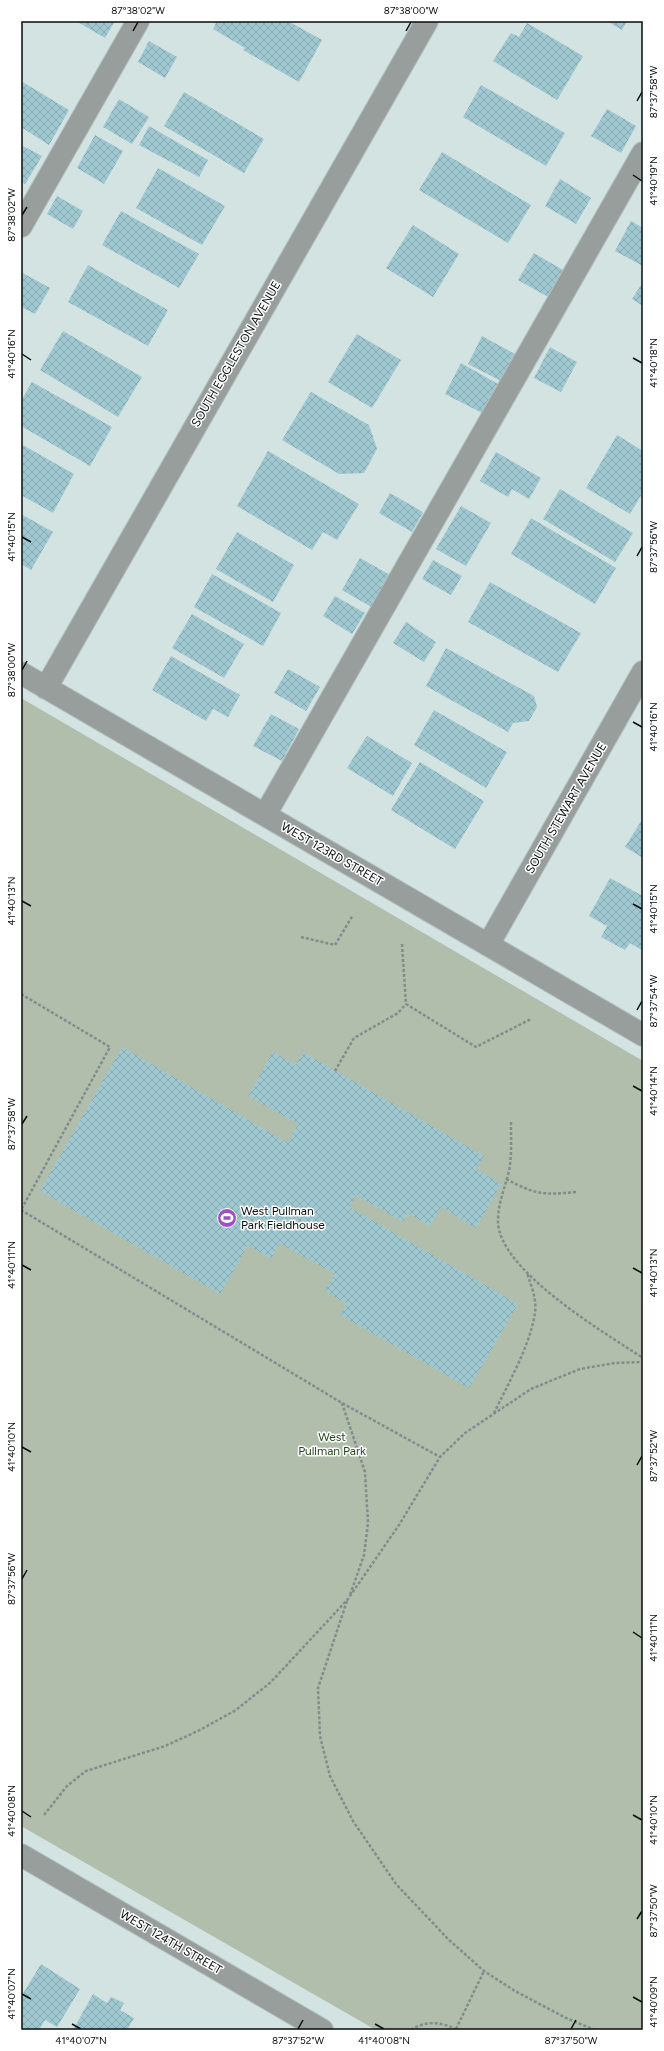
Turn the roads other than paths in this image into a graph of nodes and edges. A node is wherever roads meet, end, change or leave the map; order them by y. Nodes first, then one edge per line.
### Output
1 (138, 21) edge
2 (427, 21) edge
3 (643, 152) edge
4 (21, 226) edge
5 (643, 672) edge
6 (21, 673) edge
7 (46, 688) junction
8 (265, 815) junction
9 (488, 945) junction
10 (643, 1035) edge
11 (21, 1855) edge
12 (322, 2030) edge

1 - 4 street
2 - 7 street, SOUTH EGGLESTON AVENUE
3 - 8 street
5 - 9 street, SOUTH STEWART AVENUE
6 - 7 street, WEST 123RD STREET
7 - 8 street, WEST 123RD STREET
8 - 9 street, WEST 123RD STREET
9 - 10 street, WEST 123RD STREET
11 - 12 street, WEST 124TH STREET

